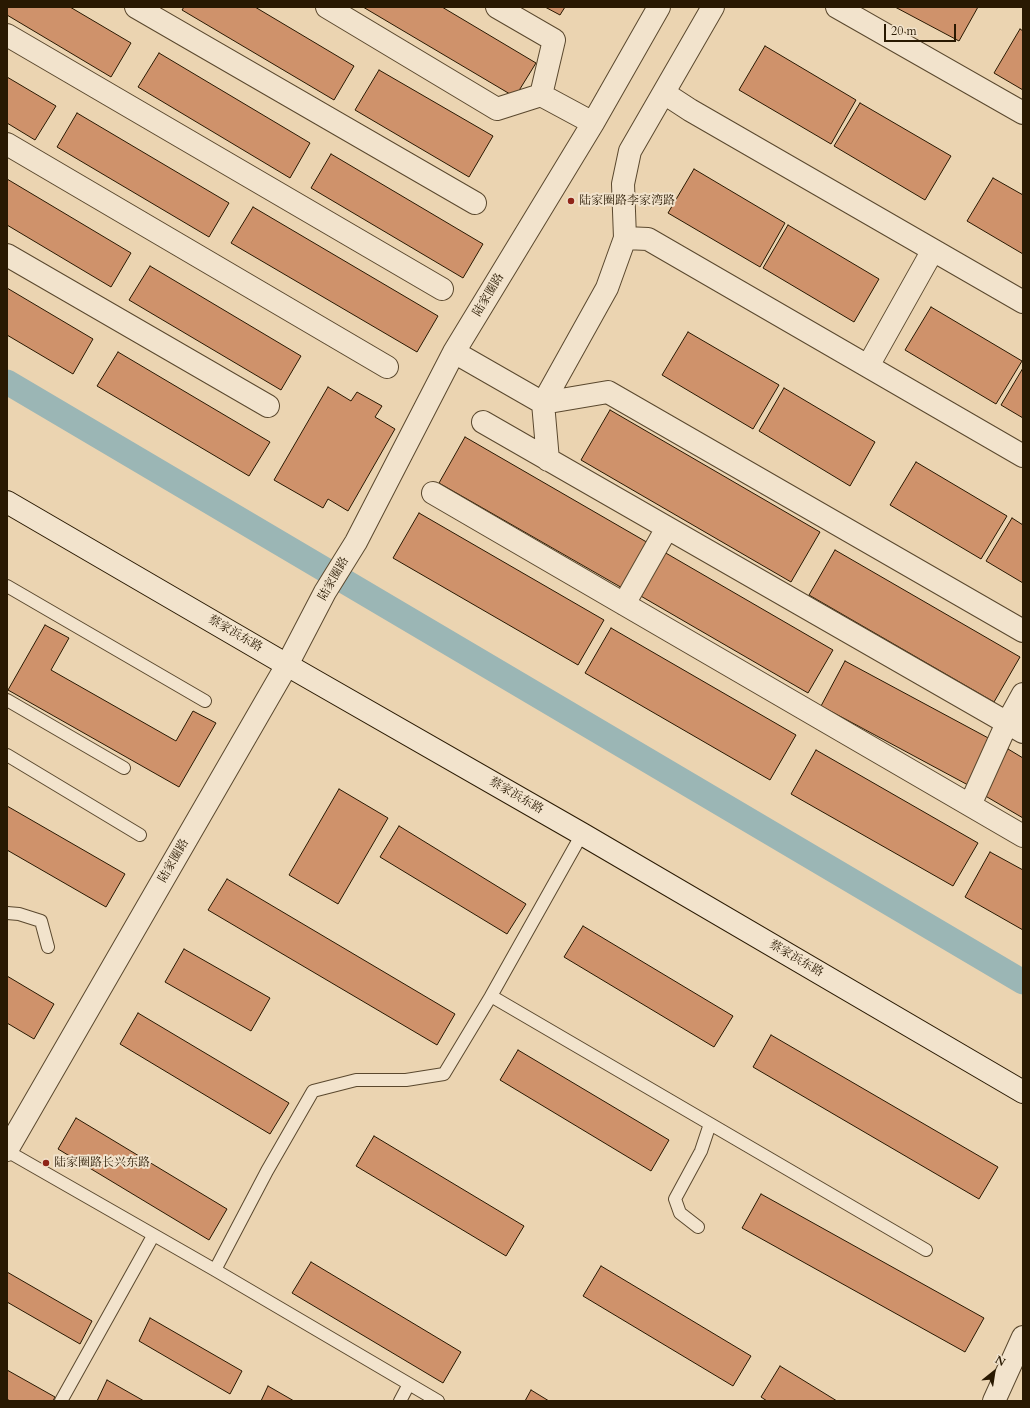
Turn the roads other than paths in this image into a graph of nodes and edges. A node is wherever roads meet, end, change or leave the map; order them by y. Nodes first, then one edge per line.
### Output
1 (136, 7) edge
2 (327, 7) edge
3 (497, 7) edge
4 (659, 7) edge
5 (713, 7) edge
6 (837, 7) edge
7 (7, 35) edge
8 (664, 93) junction
9 (541, 95) junction
10 (1023, 113) edge
11 (593, 123) junction
12 (7, 144) edge
13 (475, 204) dead end
14 (625, 238) junction
15 (933, 250) junction
16 (7, 255) edge
17 (442, 289) dead end
18 (1023, 302) edge
19 (454, 352) junction
20 (868, 366) junction
21 (387, 367) dead end
22 (543, 403) junction
23 (268, 406) dead end
24 (483, 422) dead end
25 (1023, 456) edge
26 (548, 460) junction
27 (433, 493) dead end
28 (7, 502) edge
29 (667, 528) junction
30 (7, 586) edge
31 (624, 604) junction
32 (1023, 631) edge
33 (287, 665) junction
34 (1023, 694) edge
35 (7, 700) edge
36 (205, 701) dead end
37 (1015, 728) edge
38 (7, 755) edge
39 (124, 768) dead end
40 (970, 805) junction
41 (140, 834) dead end
42 (582, 834) junction
43 (1023, 836) edge
44 (7, 913) edge
45 (48, 947) dead end
46 (491, 996) junction
47 (1023, 1092) edge
48 (710, 1124) junction
49 (7, 1150) edge
50 (698, 1227) dead end
51 (153, 1236) junction
52 (926, 1250) dead end
53 (215, 1270) junction
54 (1023, 1338) edge
55 (409, 1384) junction
56 (60, 1401) edge
57 (400, 1401) edge
58 (438, 1401) edge
59 (994, 1401) edge

1 - 13 street
2 - 9 street
3 - 9 street
4 - 11 street, 陆家圈路
5 - 8 street
6 - 10 street
7 - 17 street
8 - 14 street
8 - 15 street
9 - 11 street
11 - 19 street, 陆家圈路
12 - 21 street
14 - 20 street
14 - 22 street
15 - 18 street
15 - 20 street
16 - 23 street
19 - 22 street
19 - 33 street, 陆家圈路
20 - 25 street
22 - 26 street
22 - 32 street
24 - 26 street
26 - 29 street
27 - 31 street
28 - 33 street, 蔡家浜东路
29 - 31 street
29 - 37 street
30 - 36 lane
31 - 40 street
33 - 42 street, 蔡家浜东路
33 - 49 street, 陆家圈路
34 - 37 street
35 - 39 lane
37 - 40 street
38 - 41 lane
40 - 43 street
42 - 46 lane
42 - 47 street, 蔡家浜东路
44 - 45 lane
46 - 48 lane
46 - 53 lane
48 - 50 lane
48 - 52 lane
49 - 51 lane
51 - 53 lane
51 - 56 lane
53 - 55 lane
54 - 59 street
55 - 57 lane
55 - 58 lane

